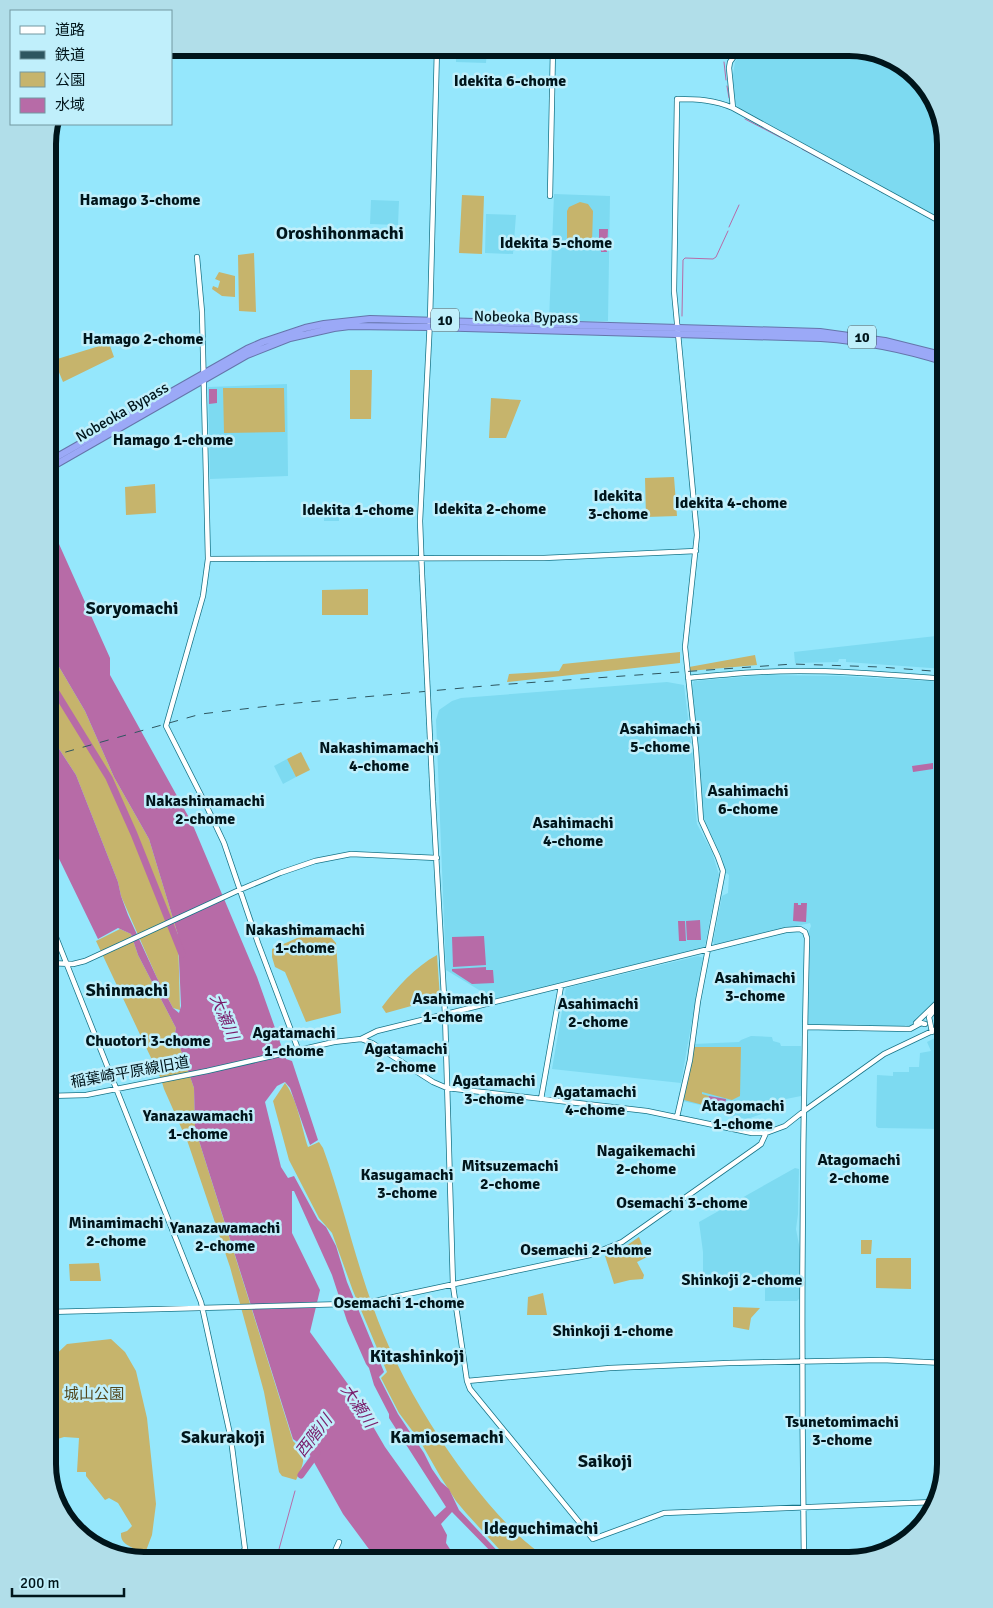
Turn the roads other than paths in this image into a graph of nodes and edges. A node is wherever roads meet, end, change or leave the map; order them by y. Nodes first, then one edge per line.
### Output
1 (436, 56) edge
2 (553, 56) edge
3 (734, 56) edge
4 (733, 108) junction
5 (550, 196) dead end
6 (937, 219) edge
7 (197, 257) dead end
8 (430, 320) junction
9 (429, 328) junction
10 (678, 331) junction
11 (937, 354) edge
12 (937, 360) edge
13 (203, 378) junction
14 (98, 438) junction
15 (56, 458) edge
16 (56, 464) edge
17 (696, 551) junction
18 (208, 558) junction
19 (421, 558) junction
20 (688, 678) junction
21 (937, 678) edge
22 (437, 858) junction
23 (239, 891) junction
24 (56, 937) edge
25 (708, 950) junction
26 (56, 963) edge
27 (67, 964) junction
28 (561, 986) junction
29 (937, 1003) edge
30 (937, 1007) edge
31 (926, 1013) junction
32 (445, 1014) junction
33 (925, 1024) junction
34 (805, 1027) junction
35 (909, 1029) junction
36 (937, 1030) edge
37 (932, 1032) junction
38 (361, 1038) junction
39 (298, 1049) junction
40 (447, 1088) junction
41 (115, 1089) junction
42 (56, 1096) edge
43 (541, 1098) junction
44 (804, 1110) junction
45 (677, 1117) junction
46 (766, 1133) junction
47 (453, 1286) junction
48 (202, 1307) junction
49 (56, 1312) edge
50 (801, 1362) junction
51 (937, 1363) edge
52 (467, 1381) junction
53 (928, 1502) edge
54 (803, 1507) junction
55 (339, 1542) dead end
56 (245, 1548) junction
57 (242, 1552) edge
58 (246, 1552) edge
59 (334, 1552) edge
60 (804, 1552) edge

1 - 8 street
2 - 5 street
3 - 4 street
4 - 6 street
4 - 10 street
7 - 13 street
8 - 9 street
8 - 10 highway, Nobeoka Bypass / 10
8 - 13 highway, Nobeoka Bypass / 10
9 - 10 highway, Nobeoka Bypass / 10
9 - 13 highway, Nobeoka Bypass / 10
9 - 19 street
10 - 11 highway, Nobeoka Bypass / 10
10 - 12 highway, Nobeoka Bypass / 10
10 - 17 street
13 - 14 highway, Nobeoka Bypass / 10
13 - 18 street
14 - 15 highway, Nobeoka Bypass / 10
14 - 16 highway, Nobeoka Bypass / 10
17 - 19 street
17 - 20 street
18 - 19 street
18 - 23 street
19 - 22 street, bridge
20 - 21 street
20 - 25 street
22 - 23 street
22 - 32 street
23 - 27 street
23 - 39 street
24 - 27 street
25 - 28 street, 稲葉崎平原線旧道
25 - 34 street, 稲葉崎平原線旧道
25 - 45 street
26 - 27 street
27 - 41 street
28 - 32 street, 稲葉崎平原線旧道
28 - 43 street
29 - 31 street
30 - 37 street
31 - 33 street
31 - 35 street
32 - 38 street, 稲葉崎平原線旧道
32 - 40 street
33 - 35 street
33 - 37 street
34 - 35 street
34 - 44 street
36 - 37 street
37 - 44 street
38 - 39 street, 稲葉崎平原線旧道
38 - 40 street
39 - 41 street, 稲葉崎平原線旧道
40 - 43 street
40 - 47 street
41 - 42 street, 稲葉崎平原線旧道
41 - 48 street
43 - 45 street
44 - 46 street
44 - 50 street
45 - 46 street
46 - 47 street
47 - 48 street
47 - 52 street
48 - 49 street
48 - 56 street
50 - 51 street
50 - 52 street
50 - 54 street
52 - 54 street
53 - 54 street
54 - 60 street
55 - 59 street
56 - 57 street
56 - 58 street

